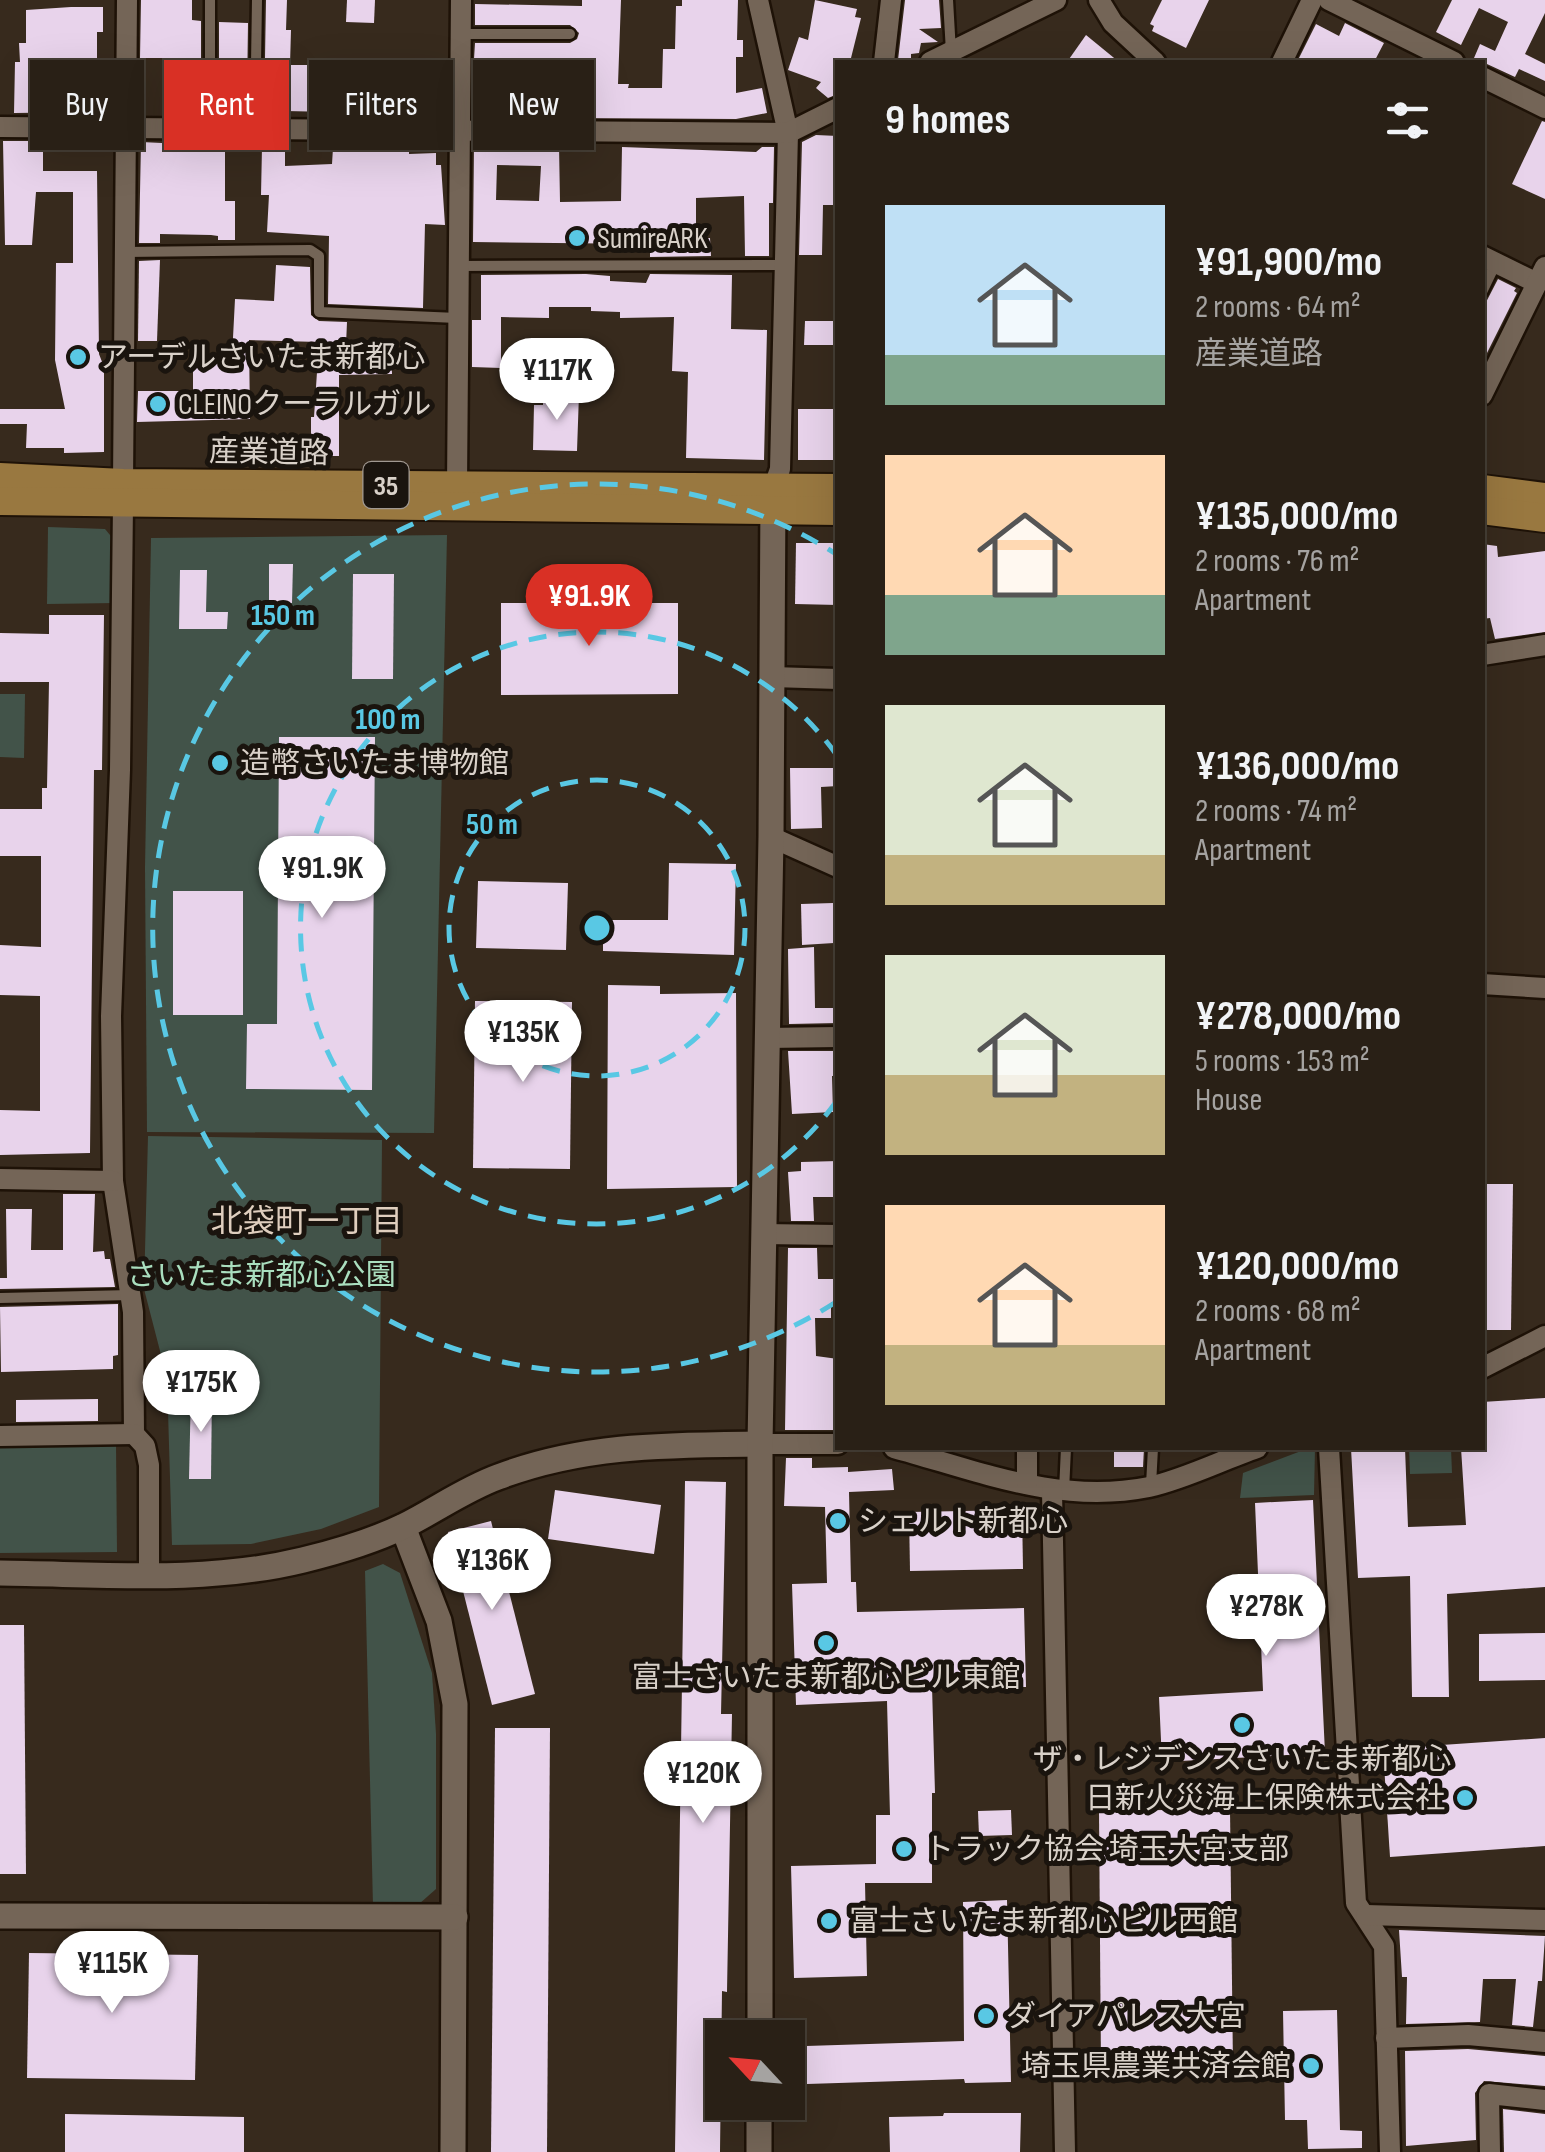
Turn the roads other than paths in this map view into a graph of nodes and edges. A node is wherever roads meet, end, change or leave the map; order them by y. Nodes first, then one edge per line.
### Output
1 (127, 0) edge
2 (210, 0) edge
3 (256, 0) edge
4 (461, 0) edge
5 (758, 0) edge
6 (891, 0) edge
7 (948, 0) edge
8 (1056, 0) edge
9 (1100, 0) edge
10 (1312, 0) edge
11 (1329, 0) edge
12 (460, 34) junction
13 (570, 34) dead end
14 (951, 52) junction
15 (127, 60) edge
16 (210, 60) edge
17 (256, 60) edge
18 (884, 60) edge
19 (934, 60) edge
20 (1153, 60) edge
21 (1283, 60) edge
22 (1450, 60) edge
23 (1485, 78) edge
24 (1545, 108) edge
25 (835, 110) edge
26 (0, 127) edge
27 (30, 127) edge
28 (289, 129) edge
29 (460, 132) junction
30 (788, 133) junction
31 (126, 150) edge
32 (125, 252) junction
33 (1490, 260) edge
34 (782, 265) junction
35 (458, 266) junction
36 (1541, 275) edge
37 (458, 318) junction
38 (1485, 389) edge
39 (0, 477) edge
40 (456, 486) junction
41 (835, 489) edge
42 (1485, 489) edge
43 (123, 493) junction
44 (1545, 497) edge
45 (0, 501) edge
46 (773, 501) junction
47 (1485, 510) edge
48 (835, 511) edge
49 (1545, 518) edge
50 (1545, 645) edge
51 (1485, 655) edge
52 (772, 678) junction
53 (835, 678) edge
54 (772, 837) junction
55 (835, 866) edge
56 (1485, 984) edge
57 (1545, 988) edge
58 (835, 1037) edge
59 (767, 1038) junction
60 (0, 1180) edge
61 (113, 1181) junction
62 (762, 1234) junction
63 (835, 1236) edge
64 (131, 1295) junction
65 (0, 1298) edge
66 (1545, 1336) edge
67 (1485, 1366) edge
68 (134, 1434) junction
69 (0, 1436) edge
70 (760, 1444) junction
71 (835, 1444) edge
72 (901, 1450) edge
73 (1026, 1450) edge
74 (1066, 1450) edge
75 (1153, 1450) edge
76 (1251, 1450) edge
77 (1329, 1450) edge
78 (1026, 1484) junction
79 (1151, 1486) junction
80 (1058, 1492) junction
81 (402, 1526) junction
82 (0, 1573) edge
83 (149, 1574) junction
84 (1366, 1915) junction
85 (0, 1916) edge
86 (454, 1917) junction
87 (1545, 1920) edge
88 (760, 2020) edge
89 (1386, 2038) junction
90 (1545, 2042) edge
91 (1545, 2100) edge
92 (760, 2120) edge
93 (453, 2152) edge
94 (760, 2152) edge
95 (1064, 2152) edge
96 (1390, 2152) edge
97 (1490, 2152) edge

1 - 15 street
2 - 16 lane
3 - 17 lane
4 - 12 street
5 - 30 street
6 - 18 street
7 - 14 lane
8 - 14 street
9 - 20 street
10 - 21 street
11 - 22 street
12 - 13 lane
12 - 29 street
14 - 19 street
23 - 24 street
25 - 30 street
26 - 27 street
28 - 29 street
29 - 30 street
29 - 35 street
30 - 34 street
31 - 32 street
32 - 37 lane
32 - 43 street
33 - 36 street
34 - 35 lane
34 - 46 street
35 - 37 street
36 - 38 street
37 - 40 street
39 - 43 main road, 産業道路 / 35
40 - 43 main road, 産業道路 / 35
40 - 46 main road, 産業道路 / 35
41 - 46 main road, 産業道路 / 35
42 - 44 main road
43 - 45 main road, 産業道路 / 35
43 - 46 main road, 産業道路 / 35
43 - 61 street
46 - 48 main road, 産業道路 / 35
46 - 52 street
47 - 49 main road
50 - 51 street
52 - 53 street
52 - 54 street
54 - 55 street
54 - 59 street
56 - 57 street
58 - 59 street
59 - 62 street
60 - 61 street
61 - 64 street
62 - 63 street
62 - 70 street
64 - 65 lane
64 - 68 street
66 - 67 street
68 - 69 street
68 - 83 street
70 - 71 street
70 - 81 street
70 - 88 street
72 - 78 street
73 - 78 street
74 - 80 lane
75 - 79 lane
76 - 79 street
77 - 84 street
78 - 80 street
79 - 80 street
80 - 95 street
81 - 83 street
81 - 86 street
82 - 83 street
84 - 87 street
84 - 89 street
85 - 86 street
86 - 93 street
89 - 90 street
89 - 96 street
91 - 97 street
92 - 94 street

